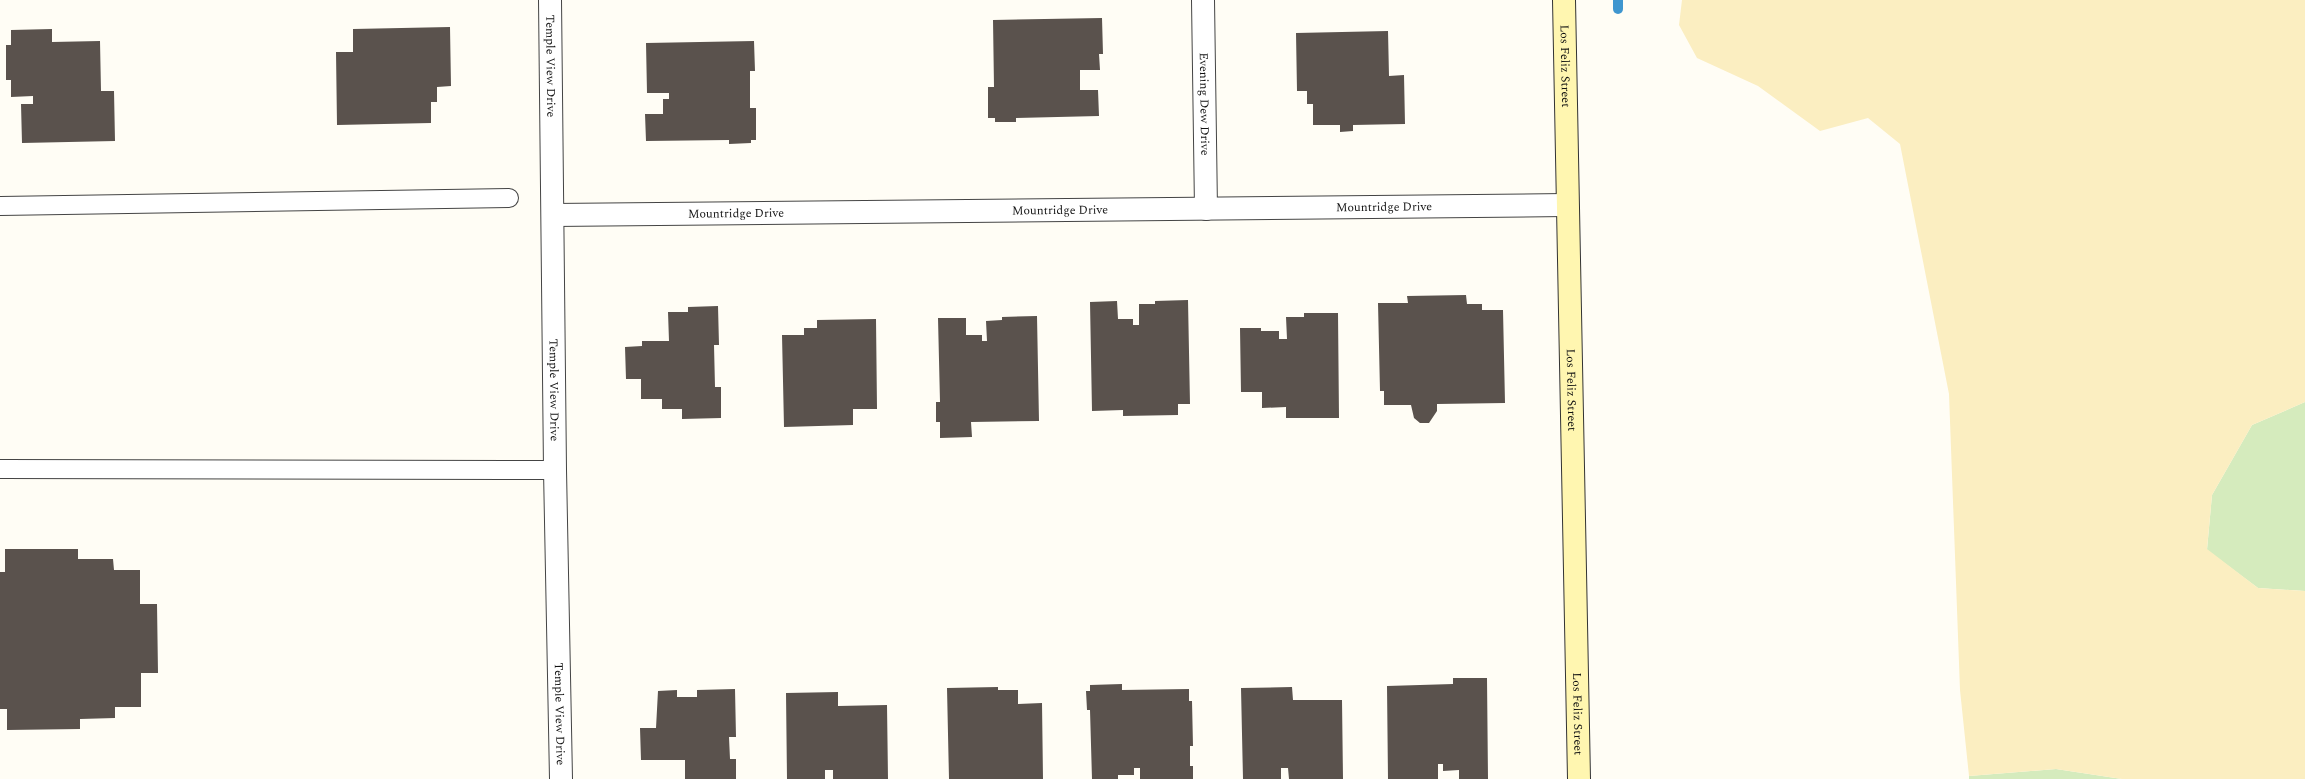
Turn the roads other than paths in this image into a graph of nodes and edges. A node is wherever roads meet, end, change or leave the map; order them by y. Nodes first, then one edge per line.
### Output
1 (550, 0) edge
2 (1203, 0) edge
3 (1564, 0) edge
4 (509, 198) dead end
5 (1566, 205) junction
6 (0, 206) edge
7 (1206, 209) junction
8 (553, 215) junction
9 (0, 469) edge
10 (554, 470) junction
11 (561, 779) edge
12 (1579, 779) edge

1 - 8 street, Temple View Drive
2 - 7 street, Evening Dew Drive
3 - 5 street, Los Feliz Street
4 - 6 lane
5 - 7 street, Mountridge Drive
5 - 12 street, Los Feliz Street
7 - 8 street, Mountridge Drive
8 - 10 street, Temple View Drive
9 - 10 lane
10 - 11 street, Temple View Drive

